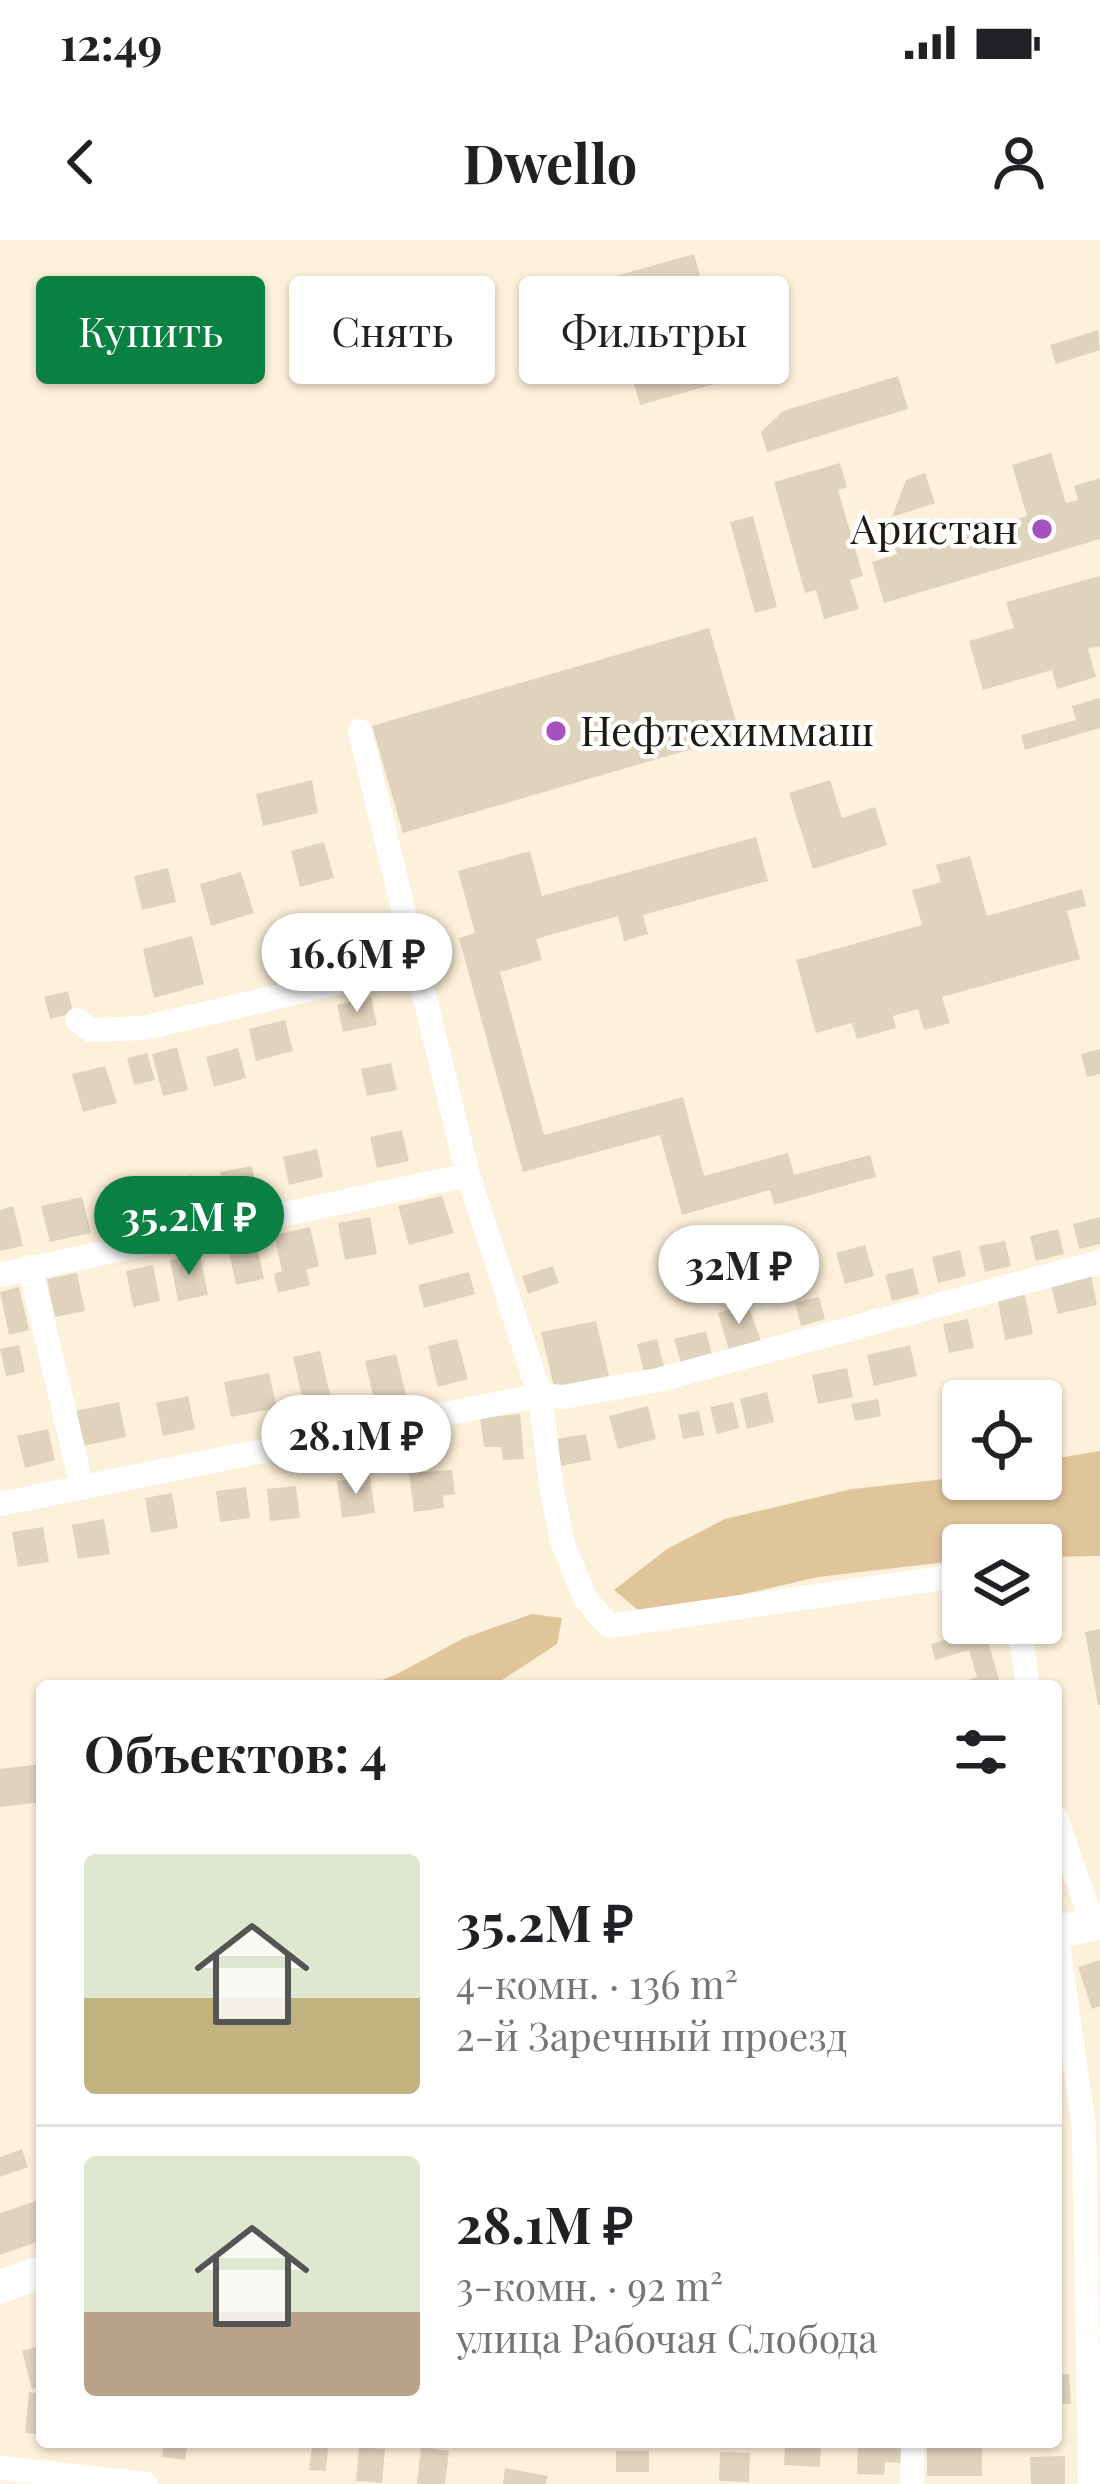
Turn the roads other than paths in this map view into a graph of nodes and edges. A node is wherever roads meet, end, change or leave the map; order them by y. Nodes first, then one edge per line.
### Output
1 (360, 731) dead end
2 (418, 964) junction
3 (77, 1020) dead end
4 (468, 1175) junction
5 (1100, 1262) edge
6 (30, 1267) junction
7 (0, 1275) edge
8 (540, 1394) junction
9 (82, 1487) junction
10 (0, 1504) edge
11 (942, 1578) edge
12 (1022, 1644) edge
13 (1027, 1680) edge
14 (1062, 1834) edge
15 (1096, 1923) edge
16 (1062, 1931) edge
17 (1062, 1964) edge
18 (1092, 2127) edge
19 (1062, 2131) edge
20 (36, 2274) edge
21 (0, 2287) edge
22 (913, 2448) edge
23 (0, 2468) edge
24 (146, 2484) edge
25 (912, 2484) edge
26 (1090, 2484) edge

1 - 2 street
2 - 3 street
2 - 4 street
4 - 6 street
4 - 8 street
5 - 8 street
6 - 7 street
6 - 9 street
8 - 9 street
8 - 11 street
9 - 10 street
12 - 13 street
14 - 15 street
15 - 16 main road
17 - 18 street
18 - 19 street
18 - 26 street
20 - 21 main road
22 - 25 street
23 - 24 street

